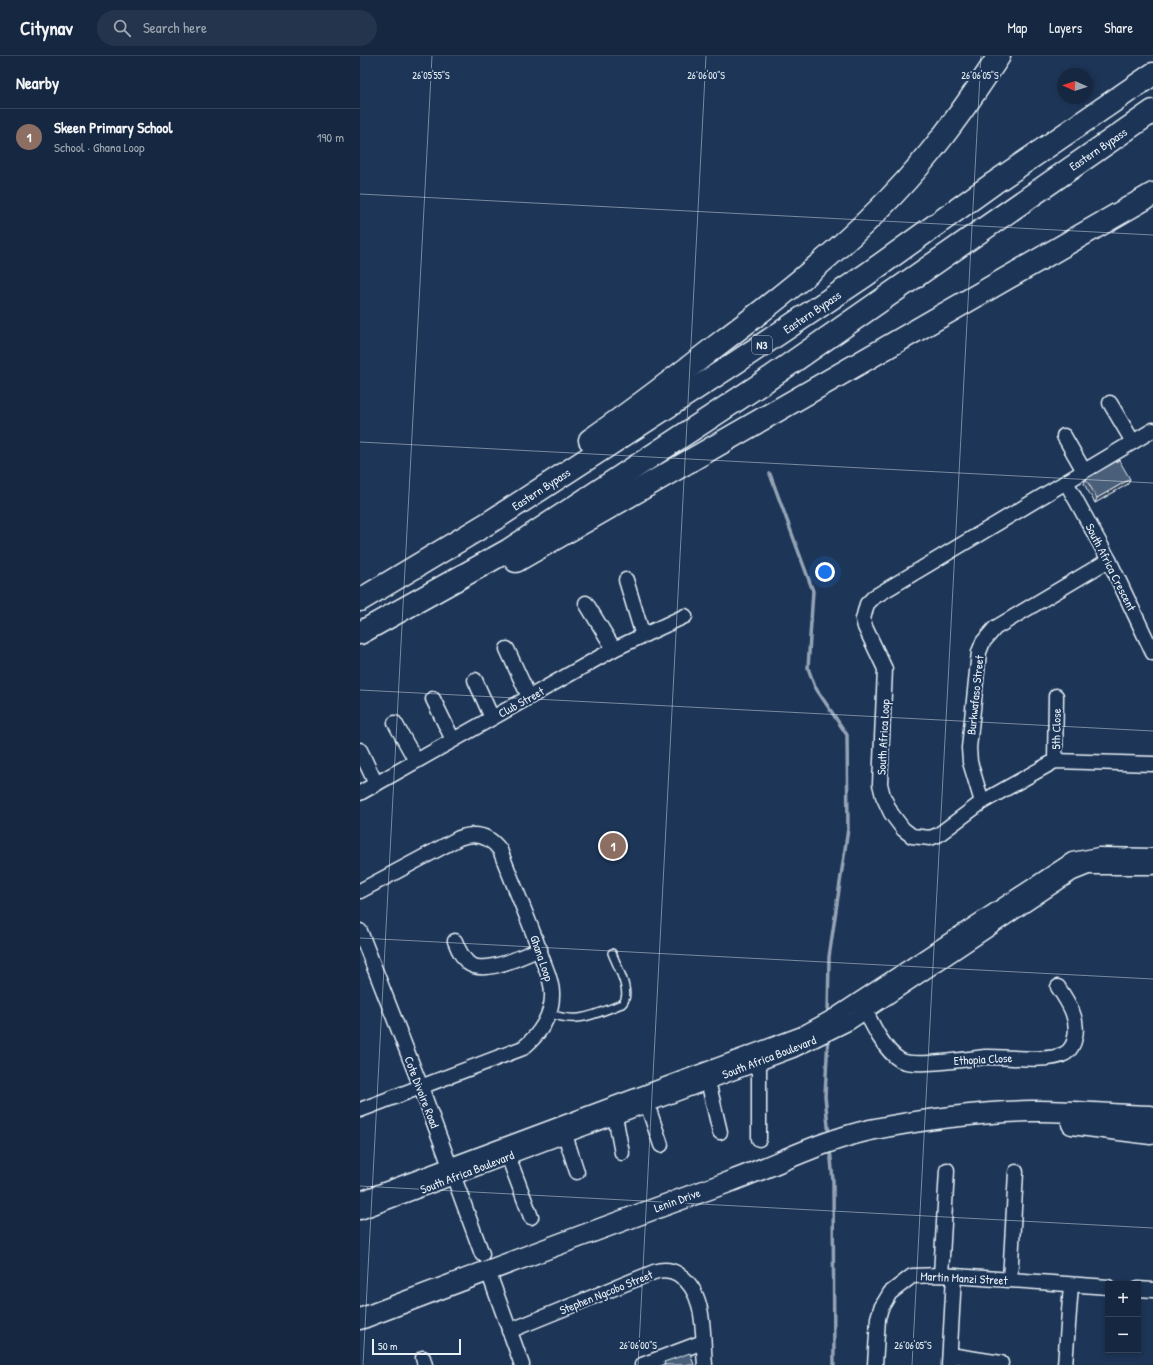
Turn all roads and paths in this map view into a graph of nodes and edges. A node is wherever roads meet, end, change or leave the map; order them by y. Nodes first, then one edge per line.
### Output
1 (999, 56) edge
2 (1153, 74) edge
3 (1153, 111) edge
4 (1153, 194) edge
5 (1110, 403) dead end
6 (1153, 430) edge
7 (1064, 436) dead end
8 (1134, 442) junction
9 (1084, 471) junction
10 (1066, 482) junction
11 (1109, 560) junction
12 (626, 580) dead end
13 (360, 583) edge
14 (360, 600) edge
15 (586, 602) dead end
16 (685, 616) dead end
17 (360, 633) edge
18 (643, 636) junction
19 (360, 647) edge
20 (507, 648) dead end
21 (614, 649) junction
22 (1153, 653) edge
23 (475, 680) dead end
24 (1056, 696) dead end
25 (529, 697) junction
26 (433, 699) dead end
27 (492, 718) junction
28 (395, 723) dead end
29 (453, 740) junction
30 (360, 750) edge
31 (416, 761) junction
32 (1055, 761) junction
33 (1153, 764) edge
34 (376, 784) junction
35 (360, 793) edge
36 (982, 802) junction
37 (1153, 856) edge
38 (1153, 867) edge
39 (360, 891) edge
40 (360, 931) edge
41 (455, 941) dead end
42 (540, 949) junction
43 (612, 953) dead end
44 (1058, 987) dead end
45 (860, 1004) junction
46 (549, 1013) junction
47 (759, 1063) junction
48 (708, 1081) junction
49 (421, 1087) junction
50 (647, 1104) junction
51 (360, 1110) edge
52 (615, 1116) junction
53 (1152, 1125) edge
54 (720, 1132) dead end
55 (565, 1135) junction
56 (759, 1139) dead end
57 (661, 1144) dead end
58 (622, 1153) dead end
59 (508, 1156) junction
60 (947, 1170) dead end
61 (452, 1172) junction
62 (577, 1172) dead end
63 (1016, 1172) dead end
64 (360, 1199) edge
65 (360, 1212) edge
66 (531, 1217) dead end
67 (485, 1263) junction
68 (947, 1276) junction
69 (1010, 1280) junction
70 (1071, 1285) junction
71 (1105, 1287) edge
72 (1141, 1289) edge
73 (1153, 1290) edge
74 (360, 1319) edge
75 (508, 1331) junction
76 (703, 1342) junction
77 (949, 1360) edge
78 (1000, 1363) dead end
79 (522, 1365) edge
80 (642, 1365) edge
81 (705, 1365) edge
82 (875, 1365) edge
83 (1065, 1365) edge

1 - 13 highway
2 - 14 highway, Eastern Bypass / N3
3 - 17 highway, Eastern Bypass
4 - 19 highway
5 - 8 street
6 - 8 street, South Africa Loop
7 - 9 street
8 - 9 street, South Africa Loop
9 - 10 street, South Africa Loop
10 - 11 street, South Africa Crescent
10 - 36 street, South Africa Loop
11 - 22 street, South Africa Crescent
11 - 36 street, Burkwafaso Street
12 - 18 street
15 - 21 street
16 - 18 street, Club Street
18 - 21 street, Club Street
20 - 25 street
21 - 25 street, Club Street
23 - 27 street
24 - 32 street, 5th Close
25 - 27 street, Club Street
26 - 29 street
27 - 29 street, Club Street
28 - 31 street
29 - 31 street, Club Street
30 - 34 street
31 - 34 street, Club Street
32 - 33 street
32 - 36 street, South Africa Loop
34 - 35 street, Club Street
37 - 45 street, South Africa Boulevard
38 - 45 street, South Africa Boulevard
39 - 42 street, Ghana Loop
40 - 49 street, Cote Divoire Road
41 - 42 street
42 - 46 street, Ghana Loop
43 - 46 lane
44 - 45 street, Ethopia Close
45 - 47 street, South Africa Boulevard
45 - 61 street, South Africa Boulevard
46 - 49 street, Ghana Loop
47 - 48 street, South Africa Boulevard
47 - 56 street
48 - 50 street, South Africa Boulevard
48 - 54 street
49 - 51 street, Ghana Loop
49 - 61 street, Cote Divoire Road
50 - 52 street, South Africa Boulevard
50 - 57 street
52 - 55 street, South Africa Boulevard
52 - 58 street
53 - 67 street, Lenin Drive
55 - 59 street, South Africa Boulevard
55 - 62 street
59 - 61 street, South Africa Boulevard
59 - 66 street
60 - 68 street
61 - 64 street, South Africa Boulevard
61 - 65 street, South Africa Boulevard
61 - 67 street, Cote Divoire Road
63 - 69 street
67 - 74 street, Lenin Drive
67 - 75 street, Cote Divoire Road
68 - 69 street, Martin Manzi Street
68 - 77 street
68 - 82 street, Martin Manzi Street
69 - 70 street, Martin Manzi Street
70 - 71 street, Martin Manzi Street
70 - 83 street
72 - 73 street
75 - 76 street, Stephen Ngcobo Street
75 - 79 street, Cote Divoire Road
76 - 80 street
76 - 81 street, Stephen Ngcobo Street
77 - 78 street

